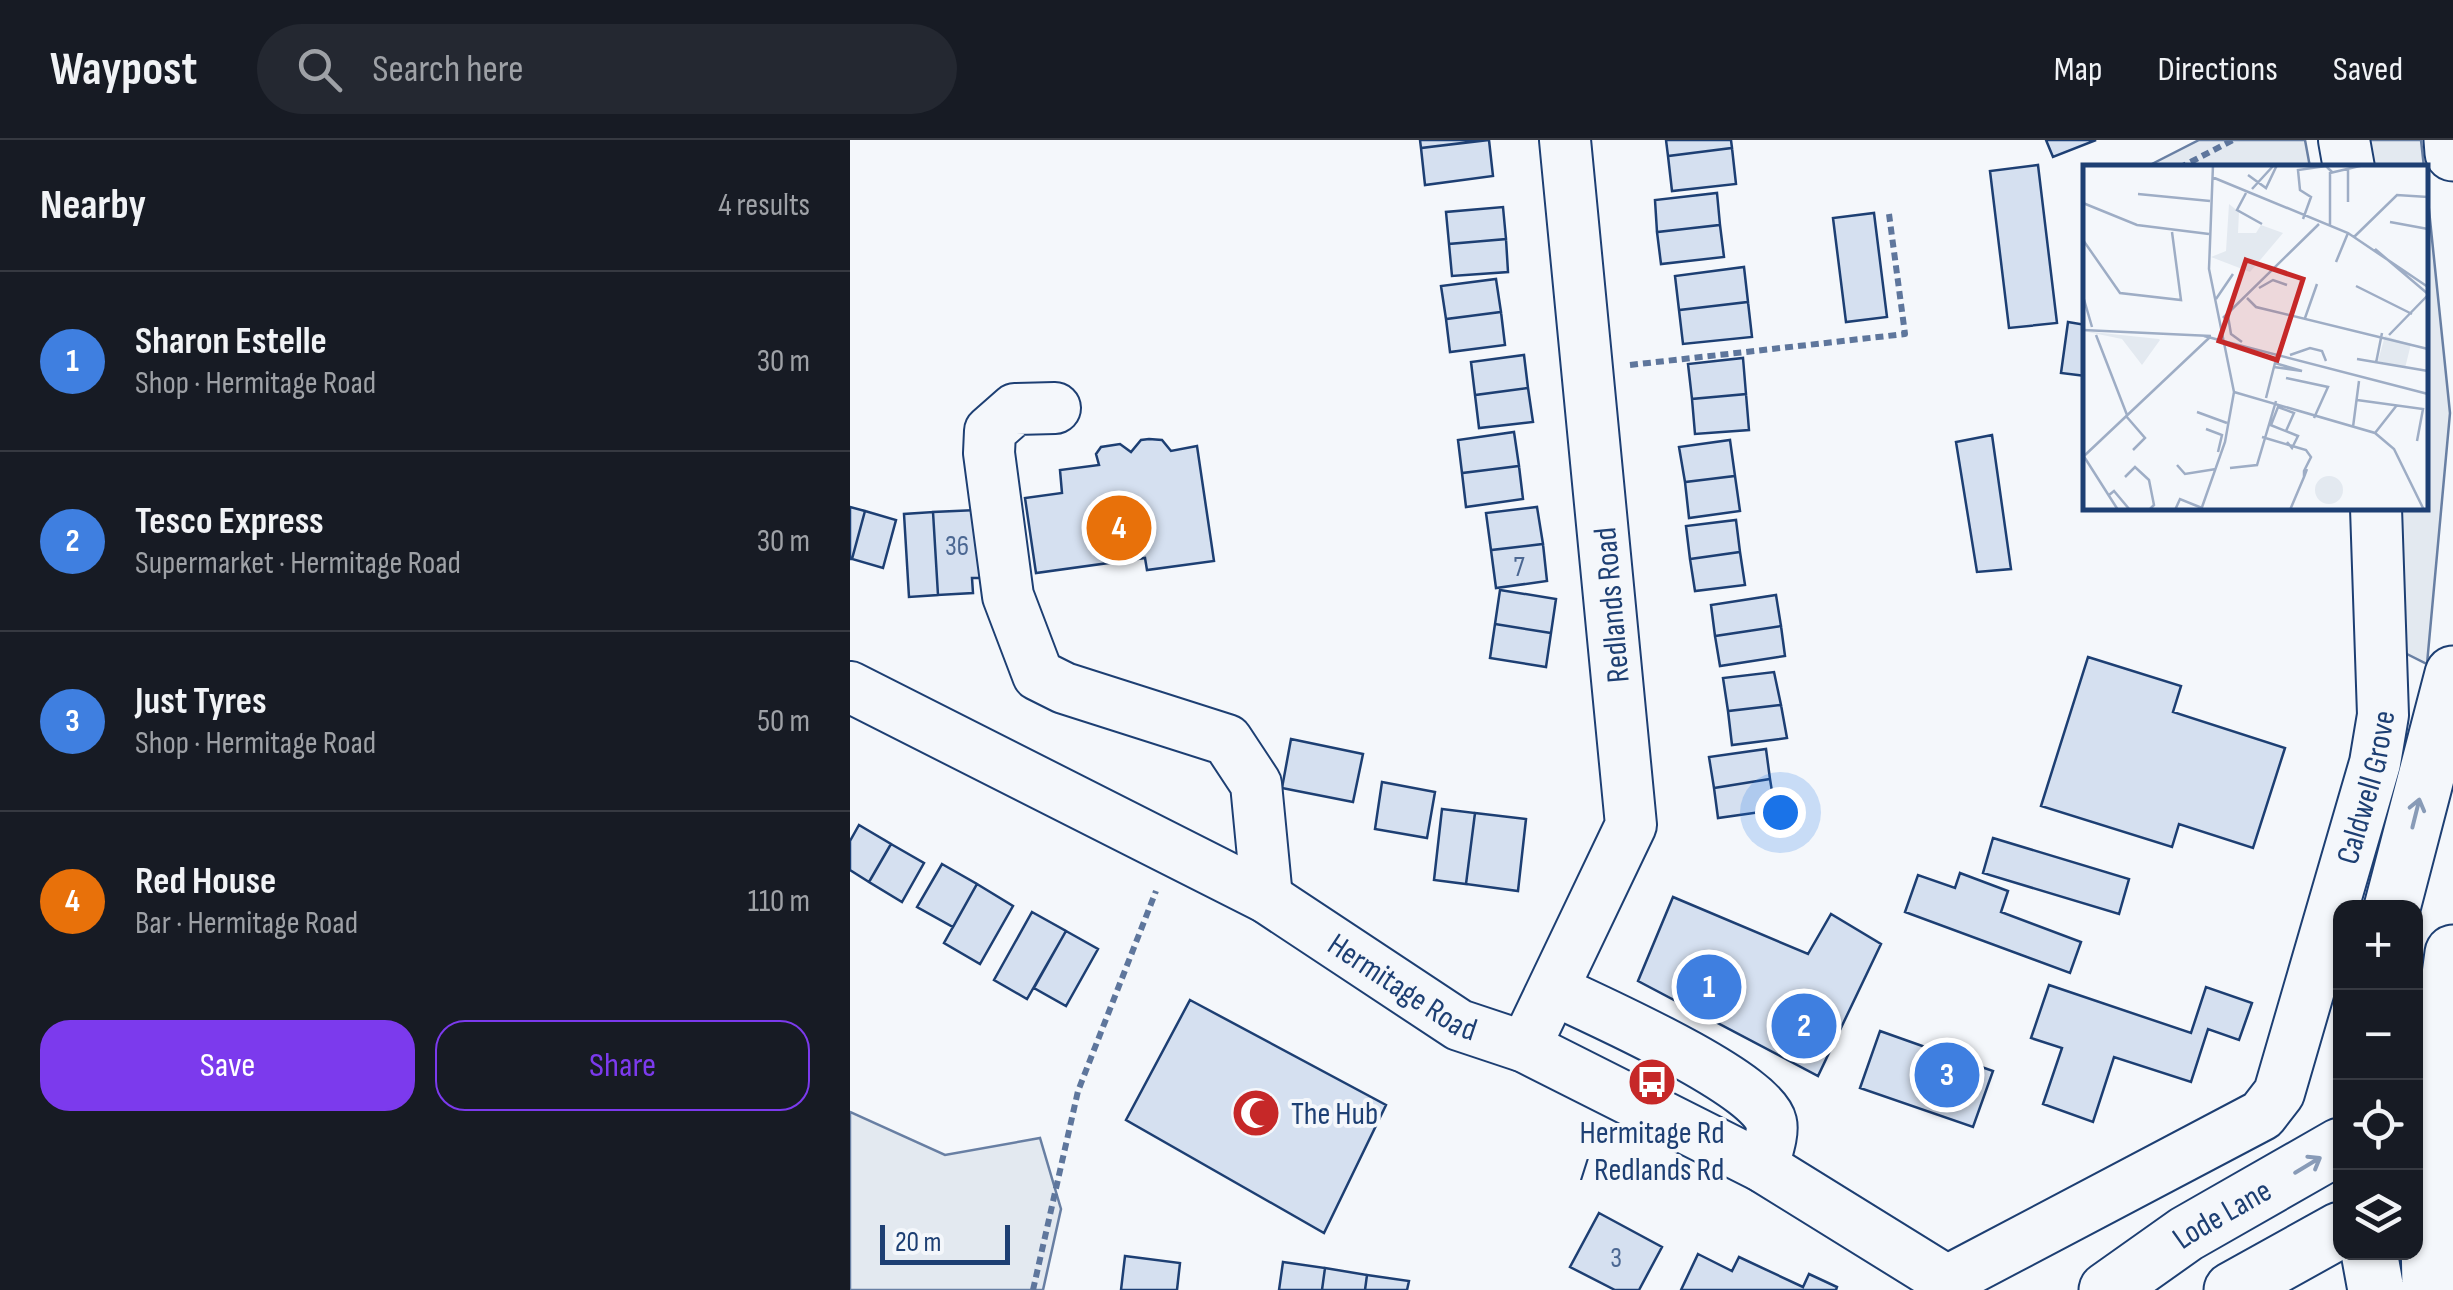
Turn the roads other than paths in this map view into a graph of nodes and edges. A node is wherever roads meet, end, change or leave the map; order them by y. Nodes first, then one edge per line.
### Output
1 (1565, 140) edge
2 (2344, 140) edge
3 (2452, 140) edge
4 (2453, 153) edge
5 (2348, 165) edge
6 (1056, 408) dead end
7 (2376, 510) edge
8 (2453, 674) edge
9 (850, 687) edge
10 (1267, 898) junction
11 (2394, 900) edge
12 (2452, 965) edge
13 (1554, 990) junction
14 (1525, 1048) junction
15 (2434, 1094) edge
16 (2333, 1150) edge
17 (1763, 1167) junction
18 (2432, 1173) edge
19 (2333, 1234) edge
20 (2370, 1260) edge
21 (1951, 1285) edge
22 (2237, 1287) edge
23 (2106, 1290) edge
24 (2314, 1290) edge
25 (2376, 1290) edge
26 (2430, 1290) edge

1 - 13 street, Redlands Road
2 - 5 street
3 - 4 main road
6 - 10 street
7 - 21 street, Caldwell Grove
11 -> 8 main road
9 - 10 street, Hermitage Road
10 - 14 street, Hermitage Road
12 - 15 main road
13 - 14 street, Redlands Road
13 - 17 street
14 - 17 street, Hermitage Road
15 - 18 main road
23 -> 16 main road, Lode Lane
17 - 21 street, Hermitage Road
18 - 26 main road
19 - 22 main road
20 - 25 main road
22 - 24 main road

